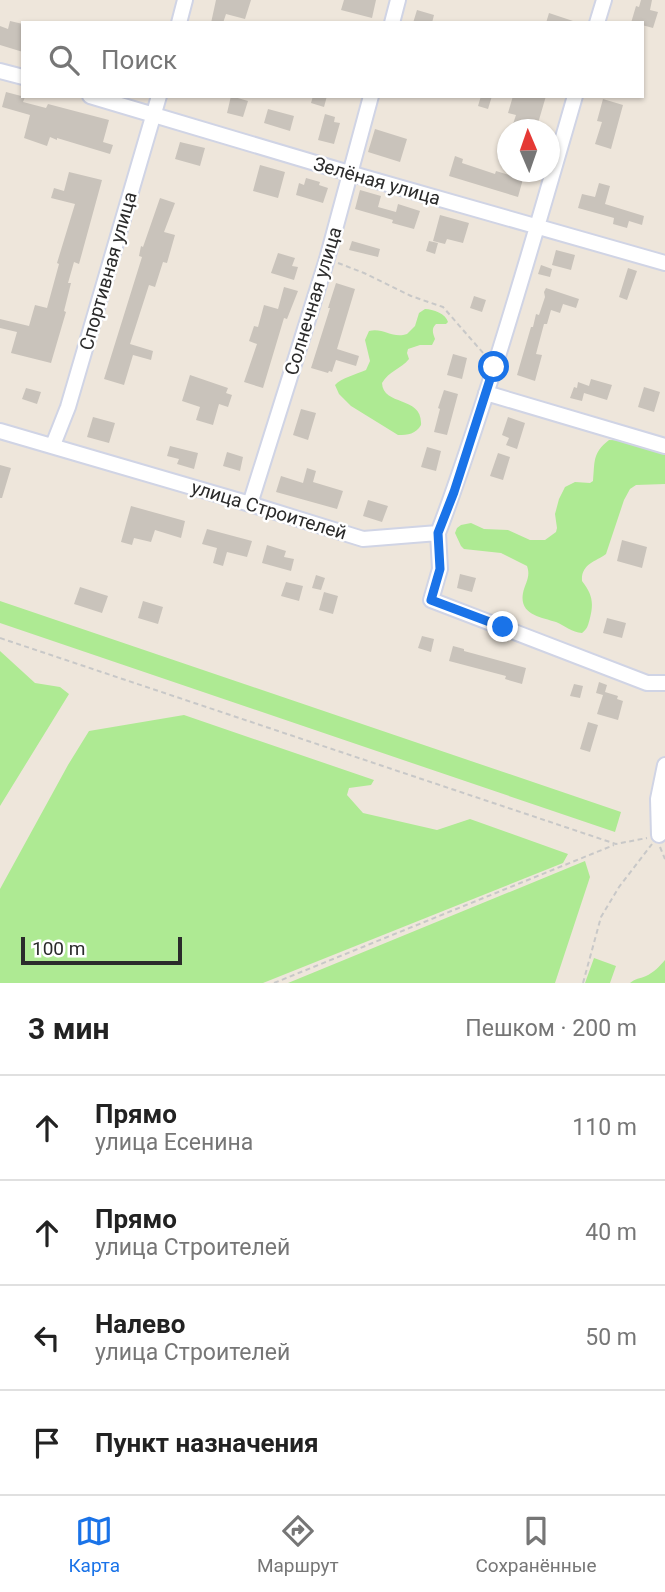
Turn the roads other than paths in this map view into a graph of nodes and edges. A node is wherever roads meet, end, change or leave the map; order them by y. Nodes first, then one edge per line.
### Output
1 (185, 0) edge
2 (398, 0) edge
3 (604, 0) edge
4 (180, 21) edge
5 (392, 21) edge
6 (598, 21) edge
7 (0, 71) edge
8 (21, 76) edge
9 (97, 98) edge
10 (158, 98) edge
11 (370, 98) edge
12 (574, 98) edge
13 (154, 114) junction
14 (349, 173) junction
15 (538, 227) junction
16 (665, 263) edge
17 (486, 393) junction
18 (0, 431) edge
19 (53, 445) junction
20 (665, 446) edge
21 (250, 504) junction
22 (438, 533) junction
23 (665, 683) edge
24 (665, 765) edge
25 (659, 835) road end

1 - 4 street
2 - 5 street
3 - 6 street
7 - 8 street
9 - 13 street, Зелёная улица
10 - 13 street, Спортивная улица
11 - 14 street, Солнечная улица
12 - 15 street
13 - 14 street, Зелёная улица
13 - 19 street, Спортивная улица
14 - 15 street, Зелёная улица
14 - 21 street, Солнечная улица
15 - 16 street, Зелёная улица
15 - 17 street
17 - 20 street
17 - 22 street
18 - 19 street, улица Строителей
19 - 21 street, улица Строителей
21 - 22 street, улица Строителей
22 - 23 street
24 - 25 street

